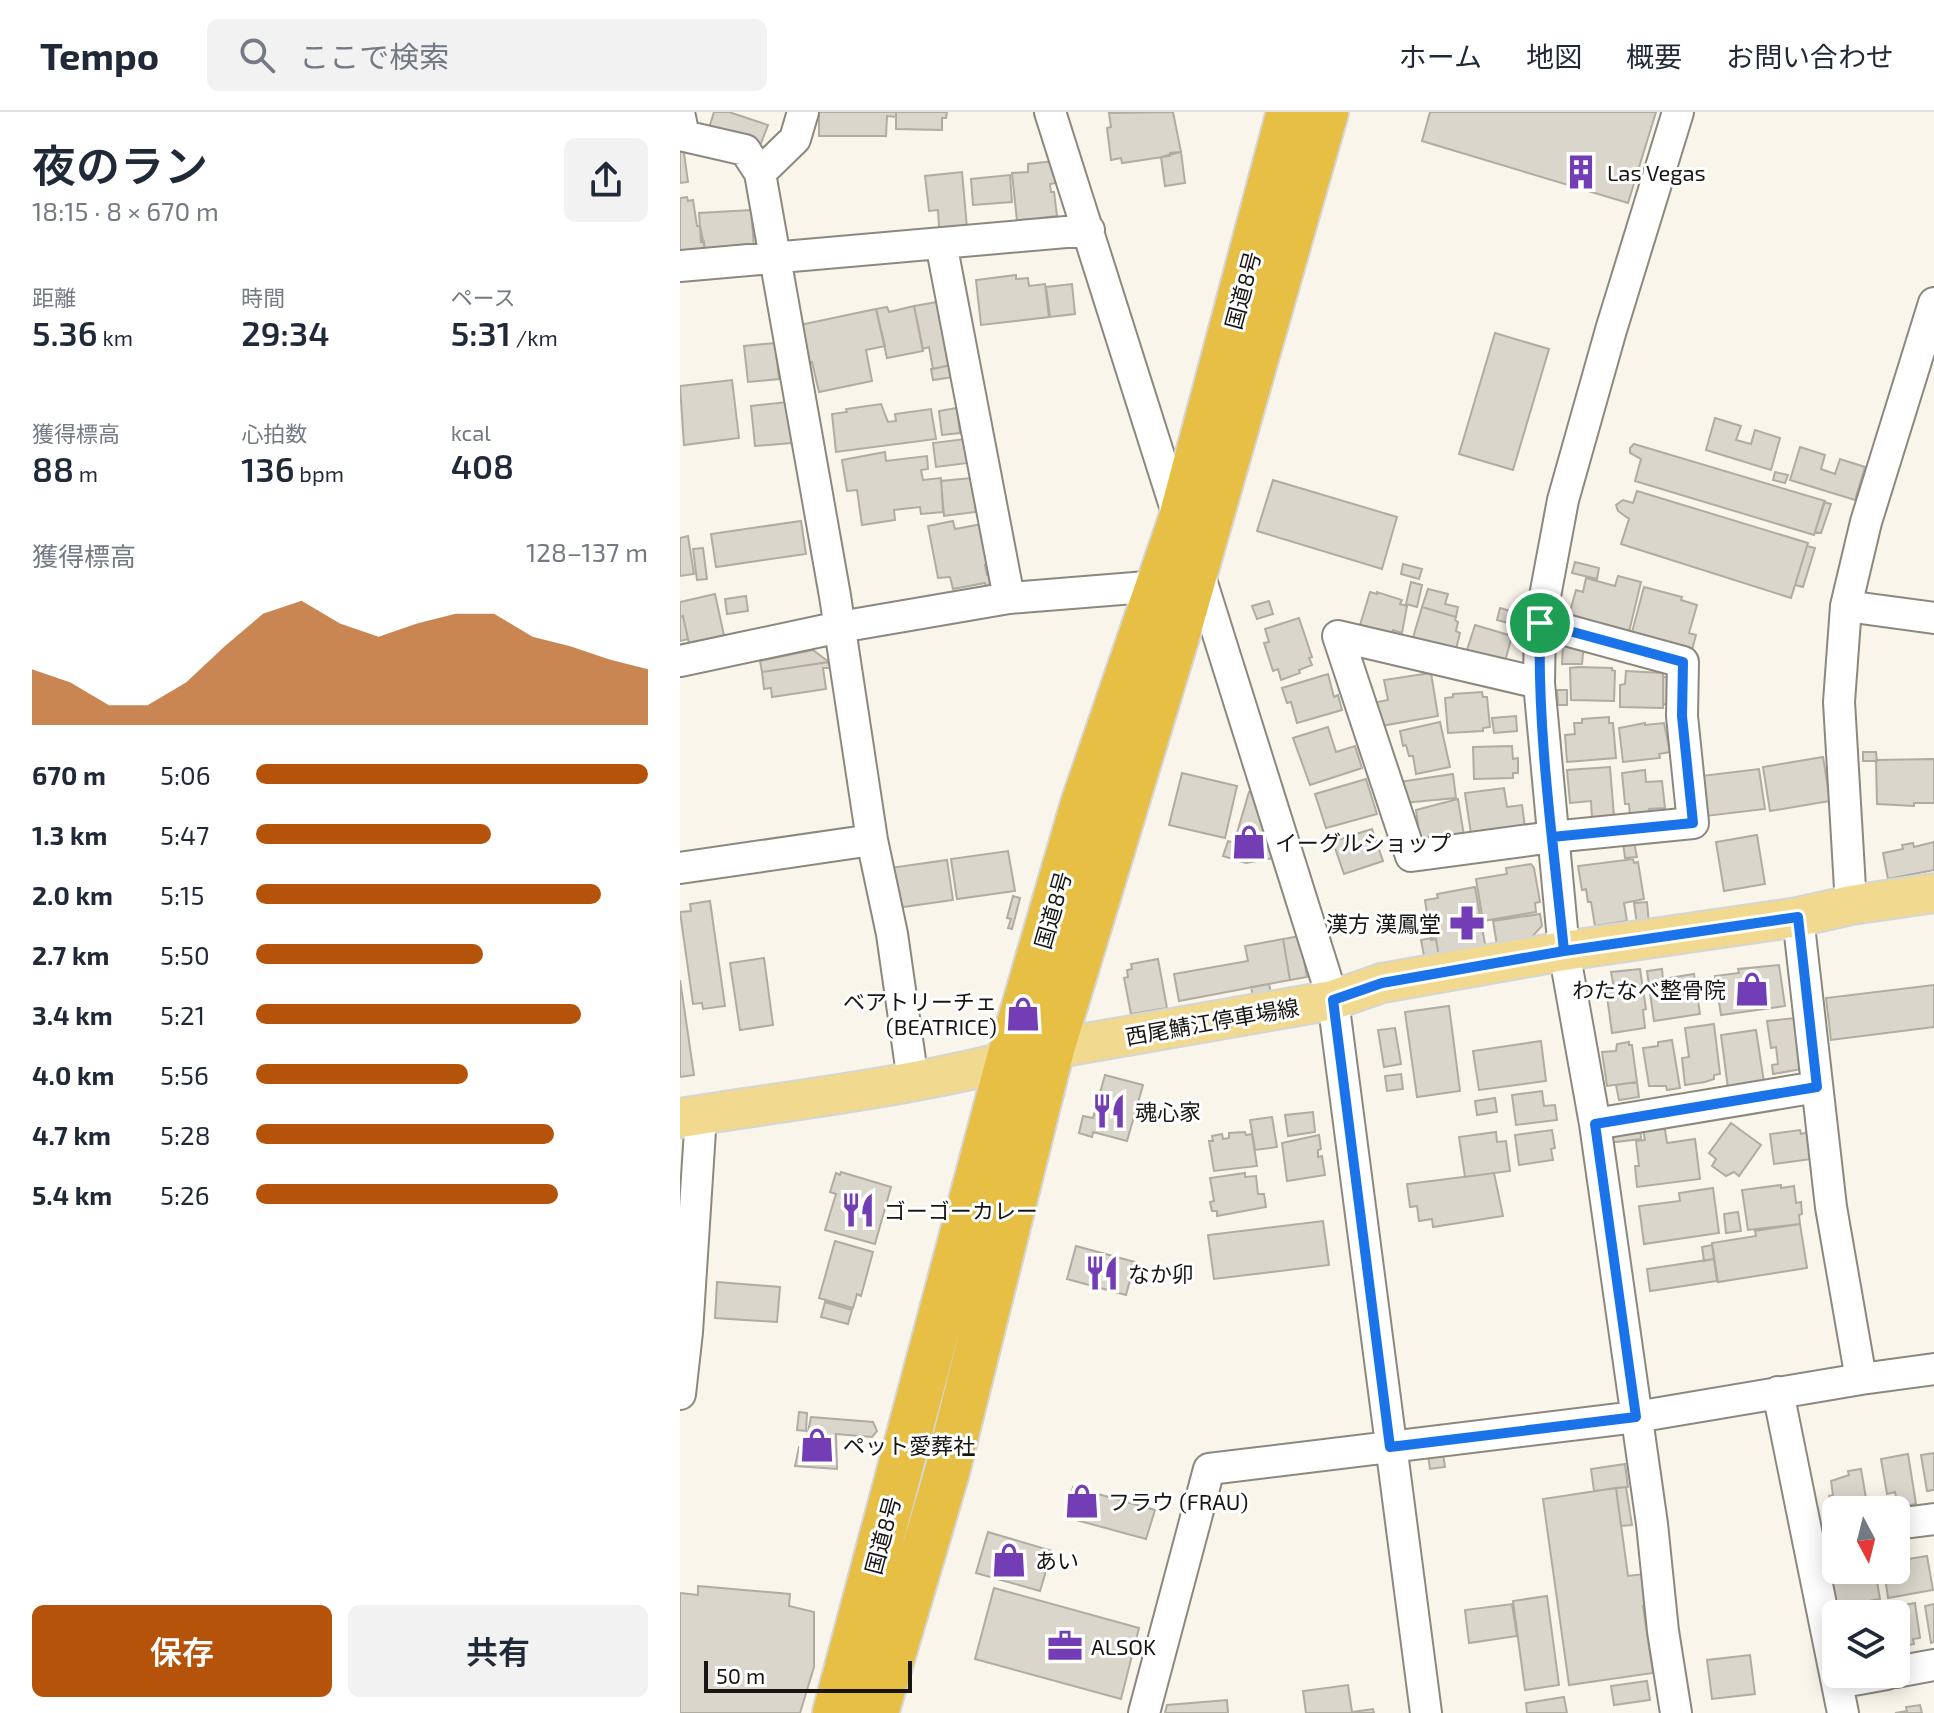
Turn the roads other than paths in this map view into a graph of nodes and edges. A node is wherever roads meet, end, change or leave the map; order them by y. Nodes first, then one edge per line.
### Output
1 (803, 112) edge
2 (1050, 112) edge
3 (1289, 112) edge
4 (1326, 112) edge
5 (1678, 112) edge
6 (680, 117) edge
7 (760, 173) junction
8 (1089, 230) junction
9 (941, 243) junction
10 (775, 258) junction
11 (680, 266) edge
12 (1934, 303) edge
13 (1180, 522) junction
14 (1197, 567) junction
15 (1159, 586) junction
16 (1009, 598) junction
17 (1846, 606) junction
18 (1934, 618) edge
19 (1540, 623) junction
20 (840, 627) junction
21 (680, 661) edge
22 (1539, 683) junction
23 (1552, 837) junction
24 (872, 840) junction
25 (680, 868) edge
26 (1934, 893) edge
27 (1851, 905) junction
28 (1798, 917) junction
29 (1564, 951) junction
30 (1333, 1000) junction
31 (1052, 1049) junction
32 (1008, 1062) junction
33 (913, 1081) junction
34 (1817, 1087) junction
35 (690, 1116) edge
36 (1595, 1124) junction
37 (1934, 1369) edge
38 (1861, 1379) junction
39 (1778, 1392) junction
40 (680, 1394) edge
41 (1636, 1417) junction
42 (1390, 1447) junction
43 (1934, 1519) edge
44 (1910, 1522) edge
45 (1822, 1535) edge
46 (1934, 1665) edge
47 (1910, 1669) edge
48 (1838, 1688) edge
49 (835, 1713) edge
50 (876, 1713) edge
51 (1144, 1713) edge
52 (1426, 1713) edge
53 (1676, 1713) edge
54 (1843, 1713) edge

1 - 7 street
2 - 8 street
3 - 13 highway, 国道8号
4 - 14 highway, 国道8号
5 - 19 street
6 - 7 street
7 - 10 street
8 - 9 street
8 - 13 street
9 - 10 street
9 - 16 street
10 - 11 street
10 - 20 street
12 - 17 street
13 - 15 highway, 国道8号
14 - 30 street
14 - 31 highway, 国道8号
15 - 16 street
15 - 32 highway, 国道8号
16 - 20 street
17 - 18 street
17 - 27 street
19 - 22 street
19 - 23 street
20 - 21 street
20 - 24 street
22 - 23 street
22 - 23 street
23 - 29 street
24 - 25 street
24 - 33 street
26 - 27 main road, 西尾鯖江停車場線
27 - 28 main road, 西尾鯖江停車場線
28 - 29 main road, 西尾鯖江停車場線
28 - 34 street
29 - 30 main road, 西尾鯖江停車場線
29 - 36 street
30 - 31 main road, 西尾鯖江停車場線
30 - 42 street
31 - 32 main road, 西尾鯖江停車場線
31 - 50 highway, 国道8号
32 - 33 main road, 西尾鯖江停車場線
32 - 49 highway, 国道8号
33 - 35 main road, 西尾鯖江停車場線
34 - 36 street
34 - 38 street
35 - 40 street
36 - 41 street
37 - 38 street
38 - 39 street
39 - 41 street
39 - 45 street
41 - 42 street
41 - 53 street
42 - 51 street
42 - 52 street
43 - 44 street
46 - 47 street
48 - 54 street

